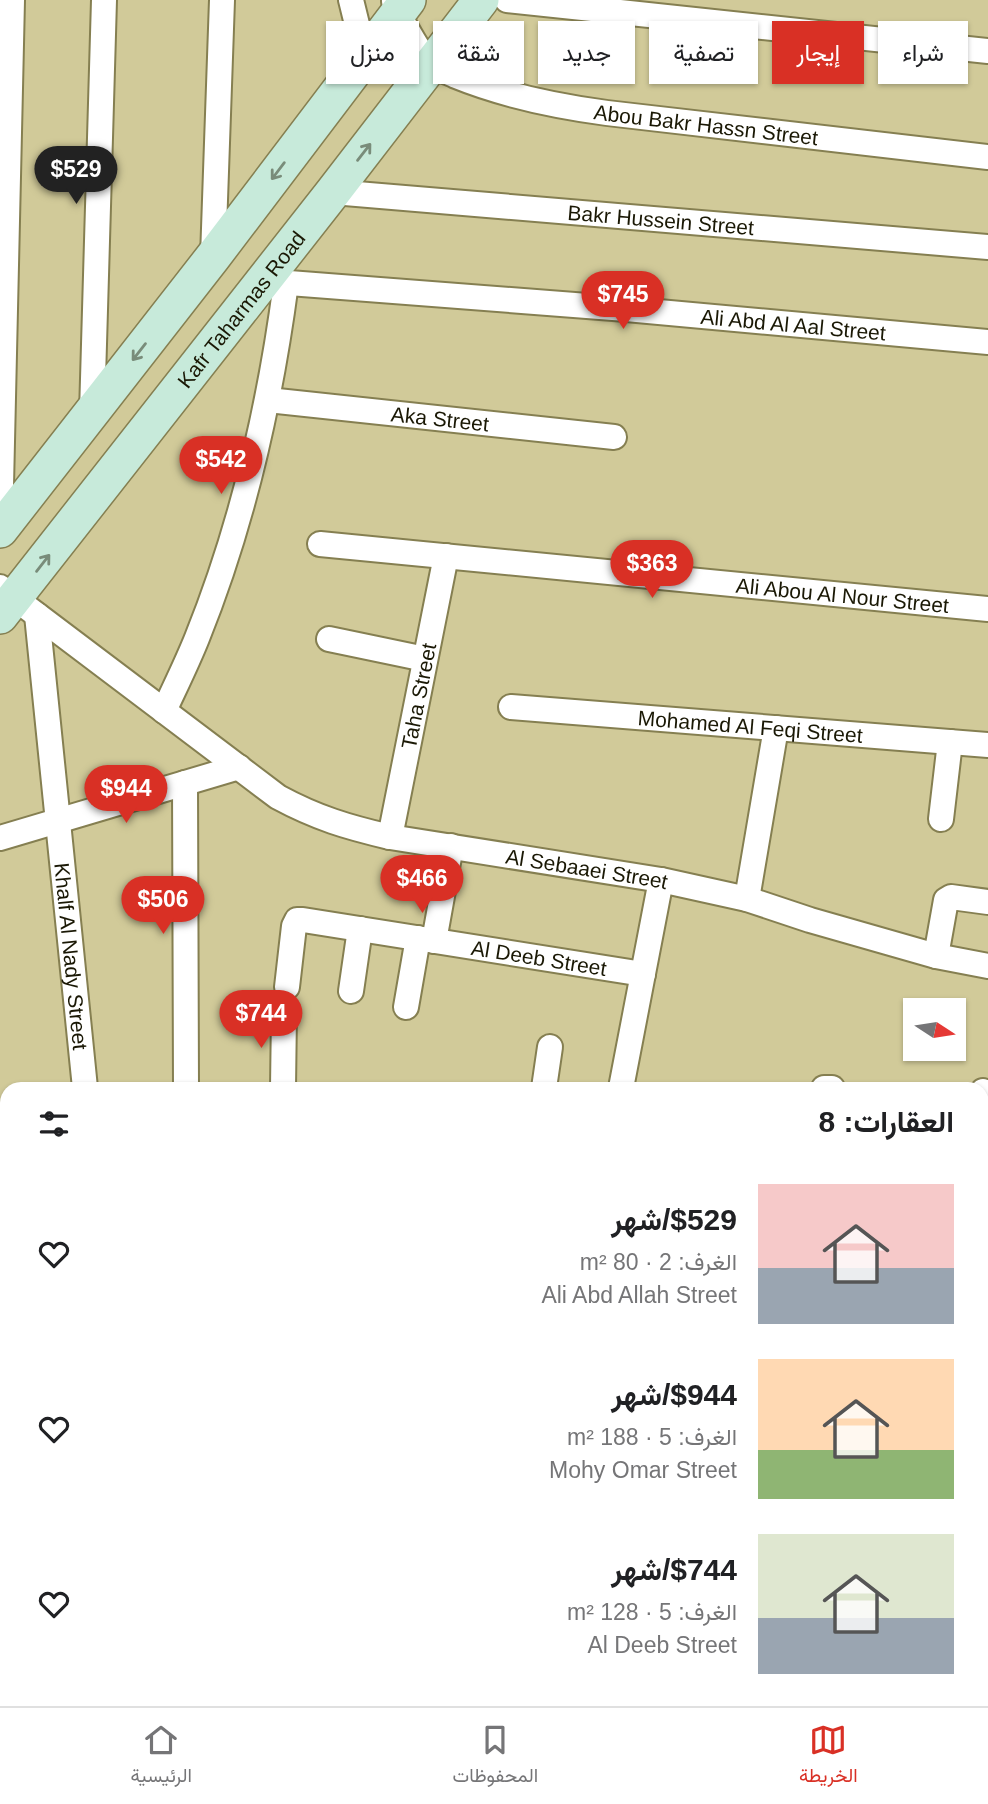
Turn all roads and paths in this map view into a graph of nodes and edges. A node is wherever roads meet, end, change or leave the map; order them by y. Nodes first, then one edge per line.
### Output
1 (12, 0) edge
2 (104, 0) edge
3 (222, 0) edge
4 (351, 0) edge
5 (481, 0) edge
6 (507, 0) edge
7 (399, 4) edge
8 (356, 21) edge
9 (388, 21) edge
10 (988, 51) edge
11 (431, 65) junction
12 (344, 84) edge
13 (988, 157) edge
14 (333, 192) junction
15 (988, 247) edge
16 (213, 257) junction
17 (274, 282) junction
18 (988, 342) edge
19 (268, 400) junction
20 (92, 413) junction
21 (614, 437) dead end
22 (0, 530) edge
23 (320, 544) dead end
24 (446, 556) junction
25 (13, 604) edge
26 (988, 609) edge
27 (329, 639) dead end
28 (425, 659) junction
29 (511, 707) dead end
30 (164, 711) junction
31 (776, 728) junction
32 (950, 742) junction
33 (988, 745) edge
34 (239, 767) junction
35 (185, 783) junction
36 (941, 820) dead end
37 (57, 821) junction
38 (390, 837) junction
39 (0, 838) edge
40 (451, 846) junction
41 (661, 880) junction
42 (747, 899) junction
43 (988, 902) edge
44 (360, 929) junction
45 (426, 939) junction
46 (936, 956) junction
47 (988, 966) edge
48 (643, 974) junction
49 (287, 988) dead end
50 (351, 991) dead end
51 (405, 1007) dead end
52 (284, 1013) dead end
53 (550, 1047) dead end
54 (84, 1082) edge
55 (186, 1082) edge
56 (283, 1082) edge
57 (545, 1082) edge
58 (622, 1082) edge

1 - 22 street
2 - 20 street
3 - 16 street
4 - 8 street
5 - 11 street, Kafr Taharmas Road
6 - 10 street
7 - 9 street
7 - 11 street
11 - 13 street, Abou Bakr Hassn Street
14 -> 11 street, Kafr Taharmas Road
12 -> 16 street
14 - 15 street, Bakr Hussein Street
14 - 17 street, Kafr Taharmas Road
16 -> 20 street
17 - 18 street, Ali Abd Al Aal Street
17 - 19 street
25 -> 17 street, Kafr Taharmas Road
19 - 21 street, Aka Street
19 - 30 street
20 - 22 street
23 - 24 street, Ali Abou Al Nour Street
24 - 26 street, Ali Abou Al Nour Street
24 - 28 street, Taha Street
25 - 30 street, Al Sebaaei Street
25 - 37 street, Khalf Al Nady Street
27 - 28 street
28 - 38 street, Taha Street
29 - 31 street, Mohamed Al Feqi Street
30 - 34 street, Al Sebaaei Street
31 - 32 street, Mohamed Al Feqi Street
31 - 42 street
32 - 33 street, Mohamed Al Feqi Street
32 - 36 street
34 - 35 street
34 - 38 street, Al Sebaaei Street
35 - 37 street
35 - 55 street
37 - 39 street
37 - 54 street, Khalf Al Nady Street
38 - 40 street, Al Sebaaei Street
40 - 41 street, Al Sebaaei Street
40 - 45 street
41 - 42 street, Al Sebaaei Street
41 - 48 street
42 - 46 street, Al Sebaaei Street
43 - 46 street
44 - 45 street, Al Deeb Street
44 - 49 street, Al Deeb Street
44 - 50 street
45 - 48 street, Al Deeb Street
45 - 51 street
46 - 47 street, Al Sebaaei Street
48 - 58 street
52 - 56 street
53 - 57 street

